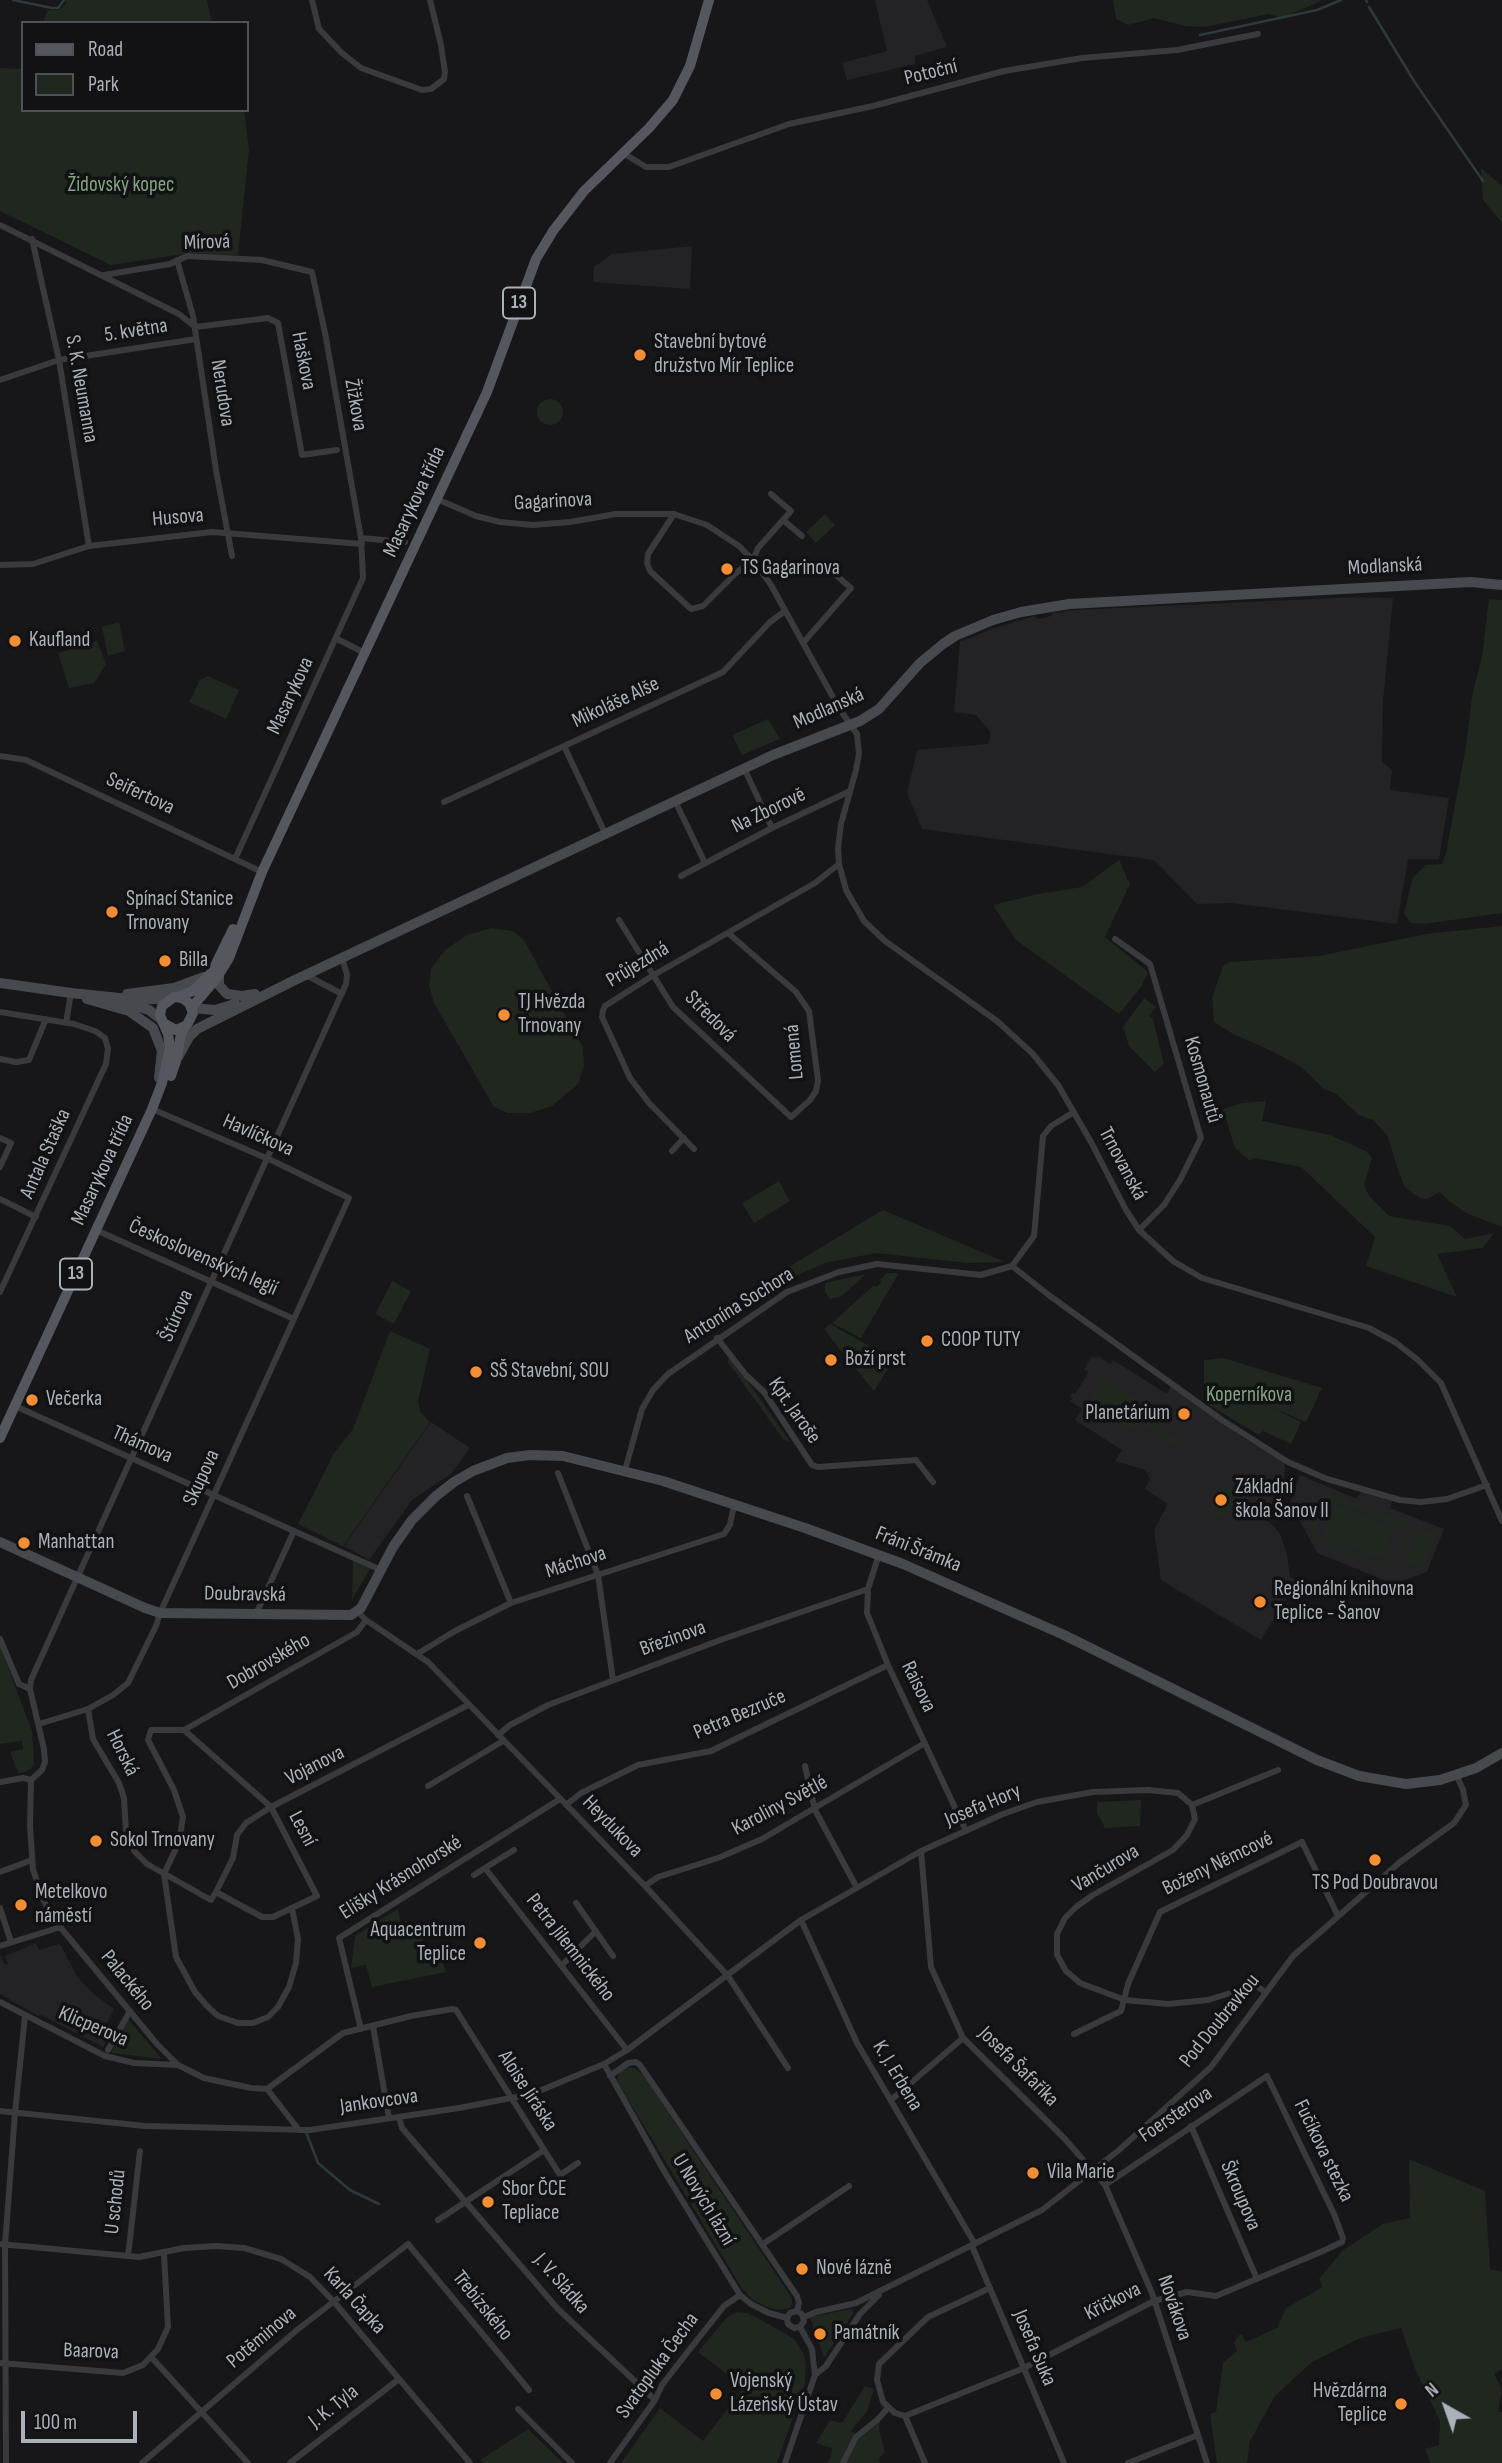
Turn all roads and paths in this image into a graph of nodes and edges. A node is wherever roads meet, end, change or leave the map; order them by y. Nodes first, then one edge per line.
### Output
1 (312, 0) edge
2 (430, 0) edge
3 (709, 0) edge
4 (1258, 34) dead end
5 (623, 153) junction
6 (0, 225) edge
7 (32, 239) junction
8 (177, 260) junction
9 (312, 272) joint
10 (104, 275) junction
11 (195, 327) junction
12 (197, 339) junction
13 (59, 360) junction
14 (0, 380) edge
15 (337, 450) dead end
16 (771, 494) dead end
17 (438, 499) junction
18 (674, 514) junction
19 (783, 520) junction
20 (228, 533) junction
21 (802, 536) dead end
22 (362, 541) junction
23 (405, 542) dead end
24 (89, 546) junction
25 (232, 556) dead end
26 (753, 560) junction
27 (0, 565) edge
28 (824, 565) dead end
29 (1502, 585) edge
30 (785, 611) junction
31 (337, 639) junction
32 (803, 643) junction
33 (365, 653) junction
34 (851, 725) junction
35 (564, 746) junction
36 (0, 756) edge
37 (744, 768) junction
38 (850, 791) junction
39 (675, 800) junction
40 (444, 802) dead end
41 (772, 828) junction
42 (606, 833) junction
43 (235, 859) junction
44 (705, 863) junction
45 (839, 864) junction
46 (262, 872) junction
47 (681, 876) dead end
48 (619, 920) dead end
49 (728, 933) junction
50 (1115, 939) dead end
51 (342, 957) junction
52 (217, 971) junction
53 (306, 975) junction
54 (652, 976) junction
55 (294, 980) junction
56 (0, 983) edge
57 (256, 993) junction
58 (74, 994) junction
59 (342, 994) junction
60 (174, 997) junction
61 (192, 1008) junction
62 (239, 1008) junction
63 (0, 1012) edge
64 (46, 1019) junction
65 (162, 1022) junction
66 (66, 1023) junction
67 (186, 1026) junction
68 (0, 1059) edge
69 (176, 1061) junction
70 (152, 1109) junction
71 (1074, 1112) junction
72 (797, 1113) joint
73 (0, 1138) edge
74 (684, 1138) junction
75 (694, 1149) dead end
76 (672, 1151) dead end
77 (3, 1153) edge
78 (267, 1159) junction
79 (0, 1167) edge
80 (349, 1198) joint
81 (0, 1199) edge
82 (36, 1217) junction
83 (96, 1230) junction
84 (1139, 1230) junction
85 (1012, 1266) junction
86 (212, 1281) junction
87 (0, 1292) edge
88 (294, 1319) junction
89 (717, 1338) junction
90 (15, 1406) junction
91 (0, 1438) edge
92 (131, 1459) junction
93 (625, 1470) junction
94 (558, 1473) dead end
95 (933, 1482) dead end
96 (1487, 1485) junction
97 (213, 1496) junction
98 (467, 1496) dead end
99 (734, 1505) junction
100 (1502, 1521) edge
101 (294, 1531) junction
102 (0, 1542) edge
103 (879, 1555) junction
104 (381, 1570) junction
105 (598, 1575) junction
106 (77, 1577) junction
107 (867, 1589) junction
108 (510, 1603) junction
109 (358, 1612) junction
110 (160, 1613) junction
111 (256, 1614) junction
112 (366, 1620) junction
113 (0, 1639) edge
114 (417, 1654) junction
115 (888, 1665) junction
116 (613, 1680) junction
117 (30, 1689) junction
118 (468, 1705) junction
119 (88, 1709) junction
120 (39, 1724) junction
121 (184, 1730) junction
122 (501, 1738) junction
123 (925, 1743) junction
124 (1502, 1753) edge
125 (804, 1766) dead end
126 (1278, 1770) dead end
127 (1457, 1776) junction
128 (31, 1780) junction
129 (1, 1782) edge
130 (428, 1786) dead end
131 (560, 1799) junction
132 (566, 1805) junction
133 (1192, 1805) junction
134 (271, 1807) junction
135 (815, 1810) junction
136 (966, 1831) junction
137 (514, 1850) dead end
138 (921, 1851) junction
139 (32, 1860) junction
140 (485, 1868) junction
141 (0, 1872) edge
142 (164, 1874) junction
143 (474, 1875) dead end
144 (645, 1886) junction
145 (857, 1888) junction
146 (216, 1892) junction
147 (317, 1896) joint
148 (576, 1903) dead end
149 (0, 1908) edge
150 (292, 1908) junction
151 (1338, 1916) junction
152 (802, 1920) junction
153 (61, 1927) junction
154 (596, 1931) junction
155 (11, 1942) junction
156 (0, 1946) edge
157 (613, 1956) dead end
158 (562, 1965) junction
159 (728, 1976) junction
160 (1266, 1993) junction
161 (1125, 2000) junction
162 (0, 2002) edge
163 (130, 2011) junction
164 (25, 2016) junction
165 (373, 2026) junction
166 (361, 2029) junction
167 (1074, 2034) dead end
168 (963, 2038) junction
169 (629, 2049) junction
170 (108, 2050) dead end
171 (636, 2062) junction
172 (604, 2064) junction
173 (178, 2065) junction
174 (788, 2068) dead end
175 (610, 2076) junction
176 (1267, 2076) joint
177 (267, 2089) junction
178 (511, 2099) junction
179 (891, 2100) junction
180 (0, 2111) edge
181 (15, 2113) junction
182 (400, 2117) junction
183 (389, 2118) junction
184 (1191, 2126) junction
185 (299, 2130) junction
186 (544, 2150) junction
187 (139, 2151) dead end
188 (578, 2163) dead end
189 (1093, 2171) junction
190 (1105, 2185) junction
191 (849, 2186) dead end
192 (466, 2201) junction
193 (438, 2220) dead end
194 (1342, 2242) joint
195 (408, 2244) joint
196 (763, 2244) junction
197 (3, 2245) edge
198 (974, 2245) junction
199 (164, 2254) junction
200 (128, 2256) junction
201 (1257, 2279) junction
202 (990, 2288) junction
203 (882, 2292) junction
204 (740, 2295) junction
205 (1154, 2301) junction
206 (335, 2303) junction
207 (797, 2311) junction
208 (804, 2317) junction
209 (787, 2318) junction
210 (800, 2326) junction
211 (152, 2358) junction
212 (3, 2364) edge
213 (1024, 2368) junction
214 (815, 2375) junction
215 (399, 2379) junction
216 (529, 2390) dead end
217 (655, 2400) junction
218 (888, 2408) junction
219 (518, 2409) dead end
220 (202, 2412) junction
221 (905, 2416) junction
222 (1198, 2435) junction
223 (6, 2463) edge
224 (142, 2463) edge
225 (248, 2463) edge
226 (290, 2463) edge
227 (471, 2463) edge
228 (572, 2463) edge
229 (610, 2463) edge
230 (785, 2463) edge
231 (842, 2463) edge
232 (925, 2463) edge
233 (1064, 2463) edge
234 (1128, 2463) edge
235 (1207, 2463) edge

1 - 2 street
3 - 5 main road, Masarykova třída / 13
4 - 5 street, Potoční
5 - 17 main road, Masarykova třída / 13
6 - 7 street
7 - 10 street
7 - 13 street, S. K. Neumanna
8 - 9 street, Mírová
8 - 10 street, Mírová
8 - 11 street, Nerudova
9 - 22 street, Žižkova
10 - 11 street
11 - 12 street, Nerudova
11 - 15 street, Haškova
12 - 13 street, 5. května
12 - 20 street, Nerudova
13 - 14 street, 5. května
13 - 24 street, S. K. Neumanna
16 - 19 street
17 - 18 street, Gagarinova
17 - 33 main road, Masarykova třída / 13
18 - 26 street, Gagarinova
18 - 26 street
19 - 21 street
19 - 26 street
20 - 22 street, Husova
20 - 24 street, Husova
20 - 25 street, Nerudova
22 - 23 street, Husova
22 - 31 street, Masarykova
24 - 27 street, Husova
26 - 30 street, Gagarinova
28 - 32 street
29 - 34 street, Modlanská
30 - 32 street, Gagarinova
30 - 35 street, Mikoláše Alše
31 - 33 street
31 - 43 street, Masarykova
32 - 34 street, Gagarinova
33 - 46 main road, Masarykova třída / 13
34 - 37 street, Modlanská
34 - 38 street, Trnovanská
35 - 40 street, Mikoláše Alše
35 - 42 street
36 - 43 street, Seifertova
37 - 39 street, Modlanská
37 - 41 street
38 - 41 street, Na Zborově
38 - 45 street, Trnovanská
39 - 42 street, Modlanská
39 - 44 street
41 - 44 street, Na Zborově
42 - 51 street, Modlanská
43 - 46 street, Seifertova
44 - 47 street, Na Zborově
45 - 49 street, Průjezdná
45 - 71 street, Trnovanská
46 - 52 main road, Masarykova třída / 13
48 - 54 street, Středová
49 - 54 street, Průjezdná
49 - 72 street, Lomená
50 - 84 street, Kosmonautů
51 - 53 street, Modlanská
51 - 59 street, Štúrova
52 - 57 street
52 - 58 street
52 - 60 main road, Masarykova třída / 13
52 - 61 main road, Masarykova třída / 13
53 - 55 street, Modlanská
53 - 59 street
54 - 72 street, Středová
54 - 74 street, Průjezdná
55 - 57 street
55 - 62 street
56 - 58 street
57 - 61 street
58 - 60 street
58 - 65 street
58 - 66 street
58 - 70 street
59 - 78 street, Štúrova
60 - 61 main road
60 - 65 main road
61 - 67 main road, Masarykova třída
62 - 67 street
62 - 69 street
63 - 64 street
64 - 66 street
64 - 68 street
65 - 67 main road
65 - 70 main road, Masarykova třída / 13
66 - 82 street, Antala Staška
67 - 69 main road, Masarykova třída / 13
69 - 70 main road, Masarykova třída / 13
70 - 78 street, Havlíčkova
70 - 83 main road, Masarykova třída / 13
71 - 84 street, Trnovanská
71 - 85 street
73 - 77 street
74 - 75 street, Průjezdná
74 - 76 street
77 - 79 street
78 - 80 street, Havlíčkova
78 - 86 street, Štúrova
80 - 88 street, Skupova
81 - 82 street
82 - 87 street, Antala Staška
83 - 86 street, Československých legií
83 - 90 main road, Masarykova třída / 13
84 - 96 street, Trnovanská
85 - 89 street, Antonína Sochora
85 - 96 street
86 - 88 street, Československých legií
86 - 92 street, Štúrova
88 - 97 street, Skupova
89 - 93 street, Antonína Sochora
89 - 95 street, Kpt. Jaroše
90 - 91 main road, Masarykova třída / 13
90 - 92 street, Thámova
92 - 97 street, Thámova
92 - 106 street, Štúrova
93 - 99 street, Fráni Šrámka
93 - 104 street, Fráni Šrámka
94 - 105 street
96 - 100 street, Trnovanská
97 - 101 street, Thámova
97 - 110 street, Skupova
98 - 108 street
99 - 103 street, Fráni Šrámka
99 - 105 street, Máchova
101 - 104 street, Thámova
101 - 111 street
102 - 106 street, Doubravská
103 - 107 street, Raisova
103 - 127 street, Fráni Šrámka
104 - 109 street, Fráni Šrámka
105 - 108 street, Máchova
105 - 116 street
106 - 110 street, Doubravská
106 - 117 street, Štúrova
107 - 115 street, Raisova
107 - 116 street, Březinova
108 - 114 street, Máchova
109 - 111 street, Doubravská
109 - 112 street
110 - 111 street, Doubravská
110 - 119 street, Skupova
112 - 114 street
112 - 121 street, Dobrovského
113 - 117 street, Palackého
114 - 118 street
115 - 123 street, Raisova
115 - 132 street, Petra Bezruče
116 - 122 street, Březinova
117 - 120 street, Palackého
118 - 122 street, Heydukova
118 - 134 street, Vojanova
119 - 120 street, Skupova
119 - 142 street, Horská
120 - 128 street, Palackého
121 - 134 street, Lesní
121 - 142 street
122 - 130 street, Březinova
122 - 131 street, Heydukova
123 - 135 street, Karoliny Světlé
123 - 136 street, Raisova
124 - 127 street, Fráni Šrámka
125 - 135 street
126 - 133 street
127 - 151 street, Pod Doubravkou
128 - 129 street
128 - 139 street, Palackého
131 - 132 street, Heydukova
131 - 166 street, Elišky Krásnohorské
132 - 144 street, Heydukova
133 - 136 street, Josefa Hory
133 - 161 street, Vančurova
134 - 146 street, Vojanova
134 - 147 street, Lesní
135 - 144 street, Karoliny Světlé
135 - 145 street
136 - 138 street, Josefa Hory
137 - 140 street
138 - 145 street, Josefa Hory
138 - 168 street, Josefa Šafaříka
139 - 141 street
139 - 153 street, Palackého
140 - 143 street
140 - 158 street, Petra Jilemnického
142 - 146 street, Horská
142 - 150 street
144 - 159 street, Heydukova
145 - 152 street, Josefa Hory
146 - 150 street, Horská
147 - 150 street, Horská
148 - 154 street
149 - 155 street
151 - 160 street, Pod Doubravkou
151 - 161 street, Boženy Němcové
152 - 159 street, Josefa Hory
152 - 179 street, K. J. Erbena
153 - 155 street
153 - 163 street, Palackého
154 - 157 street
154 - 158 street
155 - 156 street
158 - 169 street, Petra Jilemnického
159 - 169 street, Jankovcova
159 - 174 street, Heydukova
160 - 161 street, Vančurova
160 - 189 street, Pod Doubravkou
161 - 167 street
162 - 164 street, Klicperova
163 - 170 street
163 - 173 street, Palackého
164 - 173 street, Klicperova
164 - 181 street
165 - 166 street
165 - 178 street, Aloise Jiráska
165 - 183 street
166 - 177 street
168 - 179 street
168 - 189 street, Josefa Šafaříka
169 - 171 street, U Nových lázní
169 - 172 street, Jankovcova
171 - 175 street
171 - 196 street, U Nových lázní
172 - 175 street, U Nových lázní
172 - 178 street, Jankovcova
173 - 177 street, Palackého
175 - 204 street, U Nových lázní
176 - 184 street, Foersterova
176 - 194 street, Fučíkova stezka
177 - 185 street
178 - 182 street, Jankovcova
178 - 186 street, Aloise Jiráska
179 - 198 street, K. J. Erbena
180 - 181 street, Jankovcova
181 - 185 street, Jankovcova
181 - 197 street
182 - 183 street, Jankovcova
182 - 192 street, J. V. Sládka
183 - 185 street, Jankovcova
184 - 190 street, Foersterova
184 - 201 street, Škroupova
186 - 188 street, Aloise Jiráska
186 - 192 street
187 - 200 street, U schodů
189 - 190 street, Novákova
189 - 198 street, Pod Doubravkou
190 - 205 street, Novákova
191 - 196 street
192 - 193 street
192 - 217 street, J. V. Sládka
194 - 201 street, Křičkova
195 - 206 street, Potěminova
195 - 216 street, Třebízského
196 - 207 street, U Nových lázní
197 - 200 street, Karla Čapka
197 - 212 street
198 - 202 street, Josefa Suka
198 - 203 street, Pod Doubravkou
199 - 200 street, Karla Čapka
199 - 206 street, Karla Čapka
199 - 211 street
201 - 205 street, Křičkova
202 - 213 street, Josefa Suka
202 - 218 street
203 - 208 street
203 - 214 street
204 - 209 street, U Nových lázní
204 - 217 street, Svatopluka Čecha
205 - 213 street, Křičkova
205 - 222 street, Novákova
206 - 215 street, Karla Čapka
206 - 220 street, Potěminova
207 - 208 street
207 - 209 street
208 - 210 street
209 - 210 street, U Nových lázní
210 - 214 street
211 - 212 street, Baarova
211 - 220 street
212 - 223 street
213 - 221 street, Křičkova
213 - 233 street, Josefa Suka
214 - 230 street
215 - 226 street, J. K. Tyla
215 - 227 street, Karla Čapka
217 - 229 street, Svatopluka Čecha
218 - 221 street
218 - 231 street
219 - 228 street
220 - 224 street, Potěminova
220 - 225 street
221 - 232 street
222 - 234 street
222 - 235 street, Novákova

